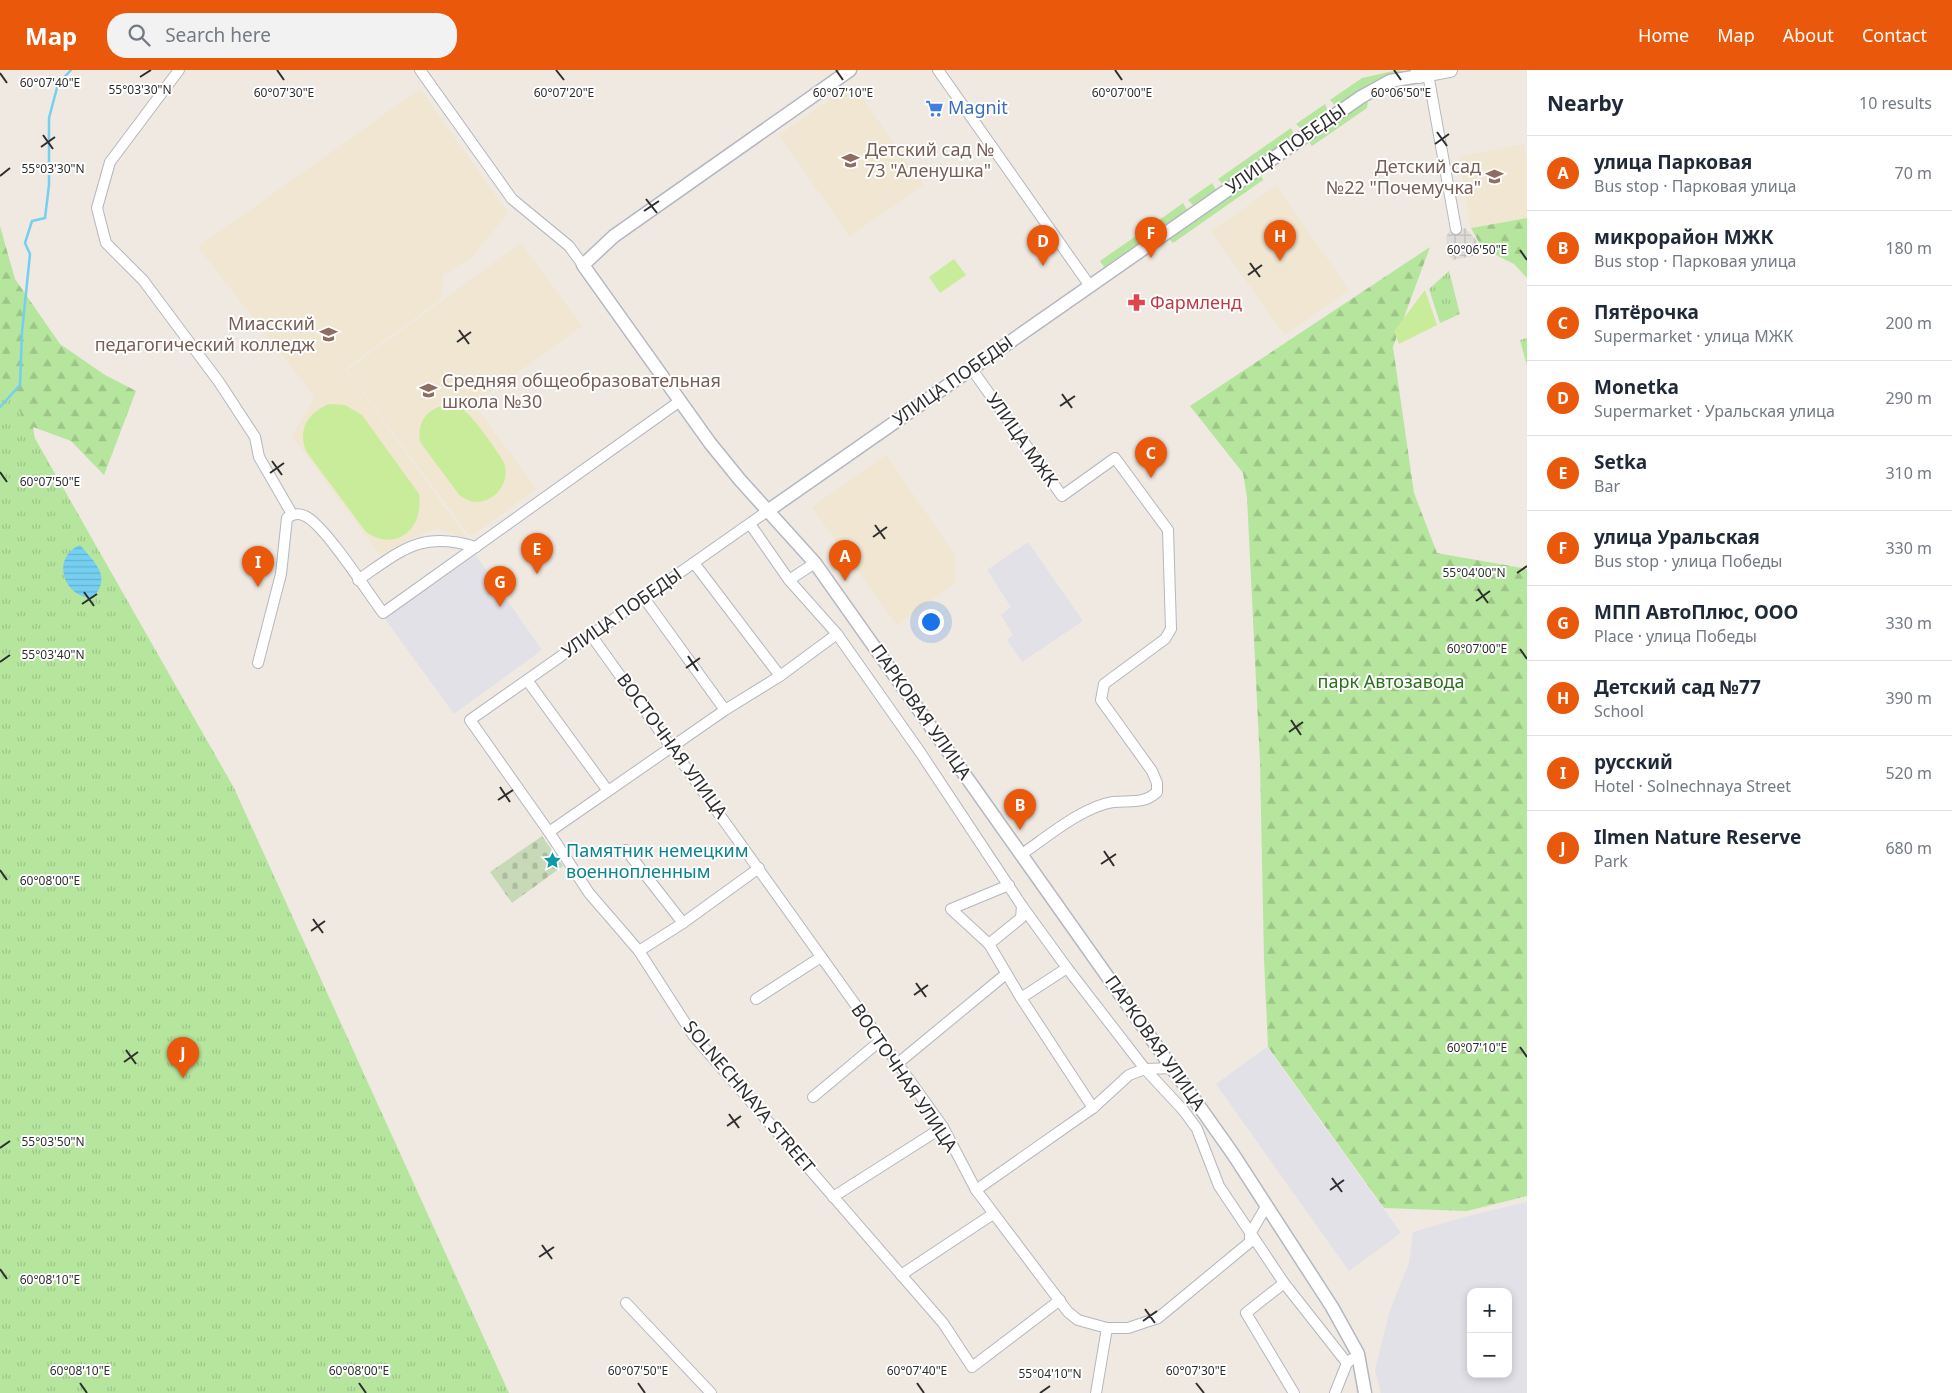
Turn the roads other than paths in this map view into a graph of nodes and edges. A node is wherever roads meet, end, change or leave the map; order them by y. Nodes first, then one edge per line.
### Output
1 (179, 70) edge
2 (420, 70) edge
3 (850, 70) edge
4 (938, 70) edge
5 (1450, 70) edge
6 (1422, 73) edge
7 (1456, 229) dead end
8 (583, 264) junction
9 (1090, 286) junction
10 (971, 368) junction
11 (680, 401) junction
12 (769, 510) junction
13 (290, 516) junction
14 (750, 524) junction
15 (476, 547) junction
16 (694, 563) junction
17 (815, 563) junction
18 (358, 580) junction
19 (789, 580) junction
20 (644, 598) junction
21 (837, 634) junction
22 (591, 635) junction
23 (258, 664) dead end
24 (780, 676) junction
25 (527, 680) junction
26 (724, 710) junction
27 (470, 720) joint
28 (673, 747) junction
29 (608, 791) junction
30 (549, 832) junction
31 (626, 850) dead end
32 (1022, 854) junction
33 (759, 868) junction
34 (1009, 885) junction
35 (1022, 906) junction
36 (683, 923) junction
37 (989, 944) junction
38 (639, 951) junction
39 (821, 957) junction
40 (1067, 968) junction
41 (1006, 974) junction
42 (1020, 998) junction
43 (756, 999) dead end
44 (880, 1041) junction
45 (897, 1064) junction
46 (1173, 1068) junction
47 (1145, 1069) junction
48 (814, 1097) dead end
49 (1195, 1100) junction
50 (1092, 1108) junction
51 (1184, 1111) junction
52 (943, 1127) junction
53 (976, 1190) junction
54 (833, 1197) junction
55 (1267, 1205) junction
56 (993, 1214) junction
57 (1250, 1234) junction
58 (900, 1275) junction
59 (1284, 1283) junction
60 (1060, 1300) junction
61 (626, 1303) dead end
62 (1107, 1328) junction
63 (711, 1393) edge
64 (1096, 1393) edge
65 (1294, 1393) edge
66 (1335, 1393) edge
67 (1365, 1393) edge

1 - 13 street
2 - 8 street, ПАРКОВАЯ УЛИЦА
3 - 8 street
4 - 9 street
5 - 6 main road, УЛИЦА ПОБЕДЫ
6 - 7 street
6 - 9 street, УЛИЦА ПОБЕДЫ
8 - 11 street, ПАРКОВАЯ УЛИЦА
9 - 10 street, УЛИЦА ПОБЕДЫ
10 - 12 street, УЛИЦА ПОБЕДЫ
10 - 32 street, УЛИЦА МЖК
11 - 12 street, ПАРКОВАЯ УЛИЦА
11 - 15 street
12 - 14 street, УЛИЦА ПОБЕДЫ
12 - 17 street, ПАРКОВАЯ УЛИЦА
13 - 18 street
13 - 23 street
14 - 16 street, УЛИЦА ПОБЕДЫ
14 - 19 street
15 - 18 street
15 - 18 street
16 - 20 street, УЛИЦА ПОБЕДЫ
16 - 24 street
17 - 19 street
17 - 32 street, ПАРКОВАЯ УЛИЦА
19 - 21 street
20 - 22 street, УЛИЦА ПОБЕДЫ
20 - 26 street
21 - 24 street
21 - 34 street
22 - 25 street, УЛИЦА ПОБЕДЫ
22 - 28 street, ВОСТОЧНАЯ УЛИЦА
24 - 26 street
25 - 27 street, УЛИЦА ПОБЕДЫ
25 - 29 street
26 - 28 street
27 - 30 street, SOLNECHNAYA STREET
28 - 29 street
28 - 33 street, ВОСТОЧНАЯ УЛИЦА
29 - 30 street
30 - 38 street, SOLNECHNAYA STREET
31 - 36 street
32 - 46 street, ПАРКОВАЯ УЛИЦА
33 - 36 street
33 - 39 street, ВОСТОЧНАЯ УЛИЦА
34 - 35 street
34 - 37 street
35 - 37 street
35 - 40 street
36 - 38 street
37 - 41 street
38 - 54 street, SOLNECHNAYA STREET
39 - 43 street
39 - 44 street, ВОСТОЧНАЯ УЛИЦА
40 - 42 street
40 - 47 street
41 - 42 street
41 - 45 street
42 - 50 street
44 - 45 street, ВОСТОЧНАЯ УЛИЦА
44 - 48 street
45 - 52 street, ВОСТОЧНАЯ УЛИЦА
46 - 47 street
46 - 49 street, ПАРКОВАЯ УЛИЦА
47 - 50 street
47 - 51 street
49 - 51 street
49 - 55 street, ПАРКОВАЯ УЛИЦА
50 - 53 street
51 - 57 street
52 - 53 street, ВОСТОЧНАЯ УЛИЦА
52 - 54 street
53 - 56 street, ВОСТОЧНАЯ УЛИЦА
54 - 58 street, SOLNECHNAYA STREET
55 - 57 street, ВОСТОЧНАЯ УЛИЦА
55 - 67 street, ПАРКОВАЯ УЛИЦА
56 - 58 street
56 - 60 street, ВОСТОЧНАЯ УЛИЦА
57 - 59 street
57 - 62 street, ВОСТОЧНАЯ УЛИЦА
58 - 60 street, SOLNECHNAYA STREET
59 - 65 street
59 - 66 street
60 - 62 street, ВОСТОЧНАЯ УЛИЦА
61 - 63 street
62 - 64 street

